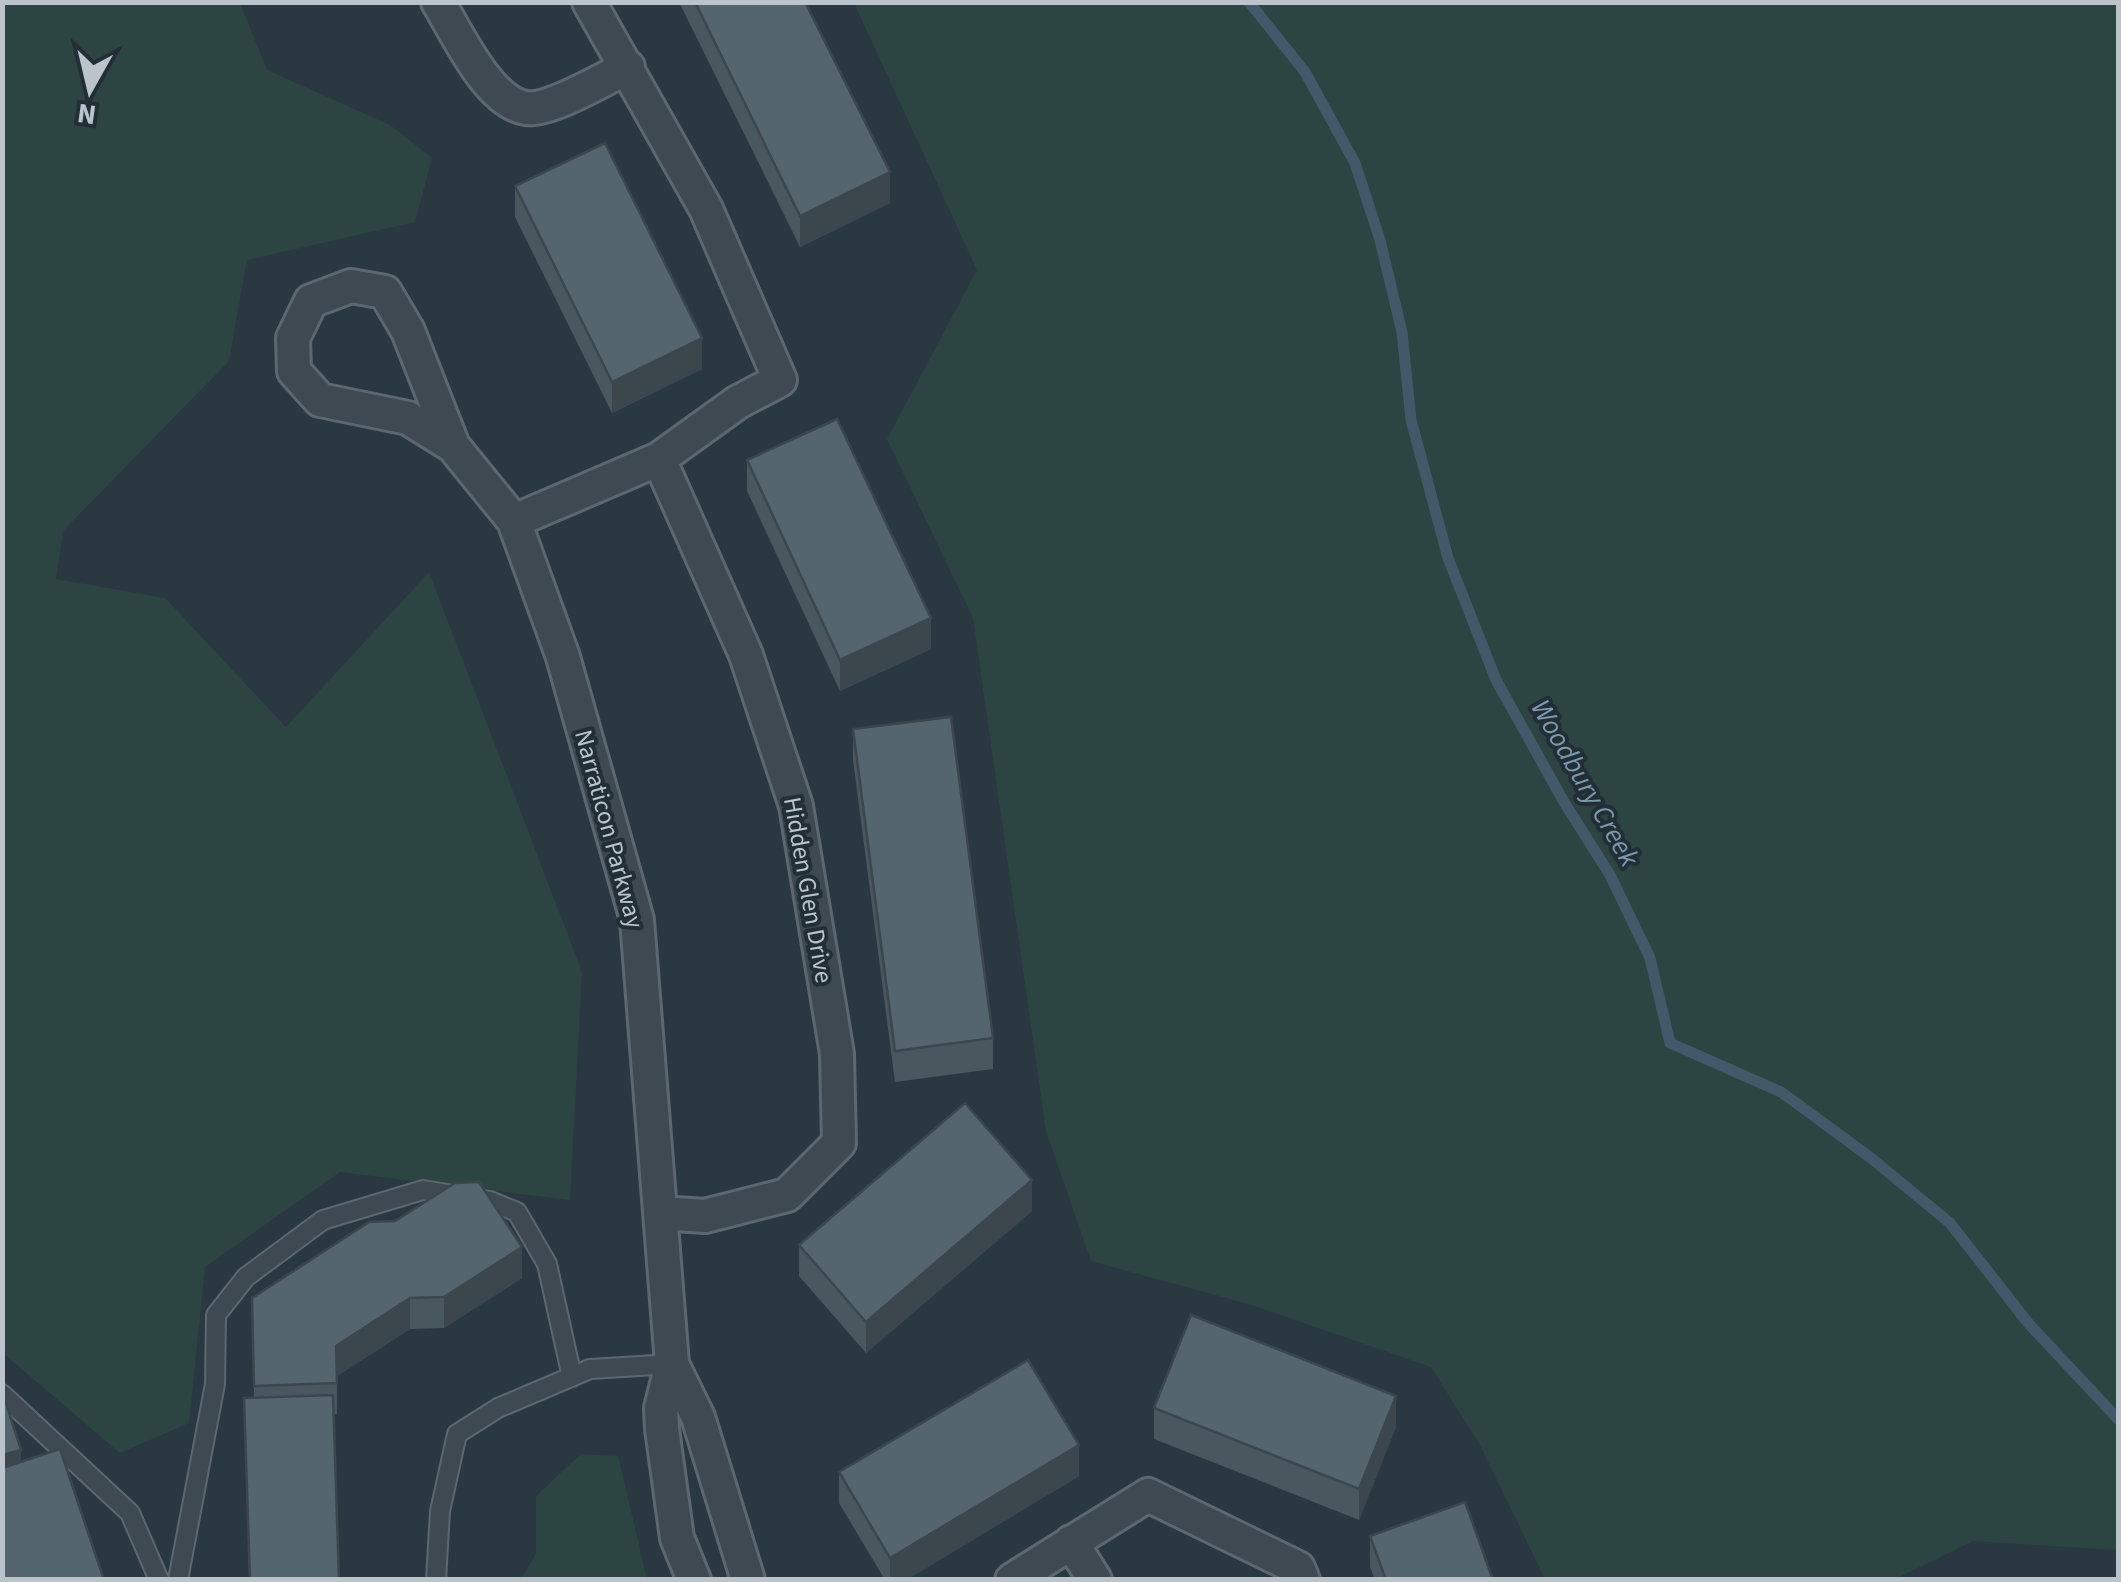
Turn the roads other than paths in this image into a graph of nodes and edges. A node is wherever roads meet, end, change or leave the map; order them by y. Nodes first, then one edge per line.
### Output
1 (438, 2) edge
2 (589, 2) edge
3 (628, 68) junction
4 (453, 446) junction
5 (659, 459) junction
6 (514, 521) junction
7 (660, 1212) junction
8 (672, 1364) junction
9 (572, 1376) junction
10 (2, 1394) edge
11 (1072, 1542) junction
12 (158, 1580) edge
13 (178, 1580) edge
14 (436, 1580) edge
15 (694, 1580) edge
16 (748, 1580) edge
17 (1012, 1580) edge
18 (1095, 1580) edge
19 (1303, 1580) edge

1 - 3 street
2 - 3 street
3 - 5 street
4 - 4 street
4 - 6 street, Narraticon Parkway
5 - 6 street
5 - 7 street, Hidden Glen Drive
6 - 7 street, Narraticon Parkway
7 - 8 street, Narraticon Parkway
8 - 9 lane
8 - 15 street, Narraticon Parkway
8 - 16 street, Narraticon Parkway
9 - 13 lane
9 - 14 lane
10 - 12 lane
11 - 17 street
11 - 18 street
11 - 19 street

